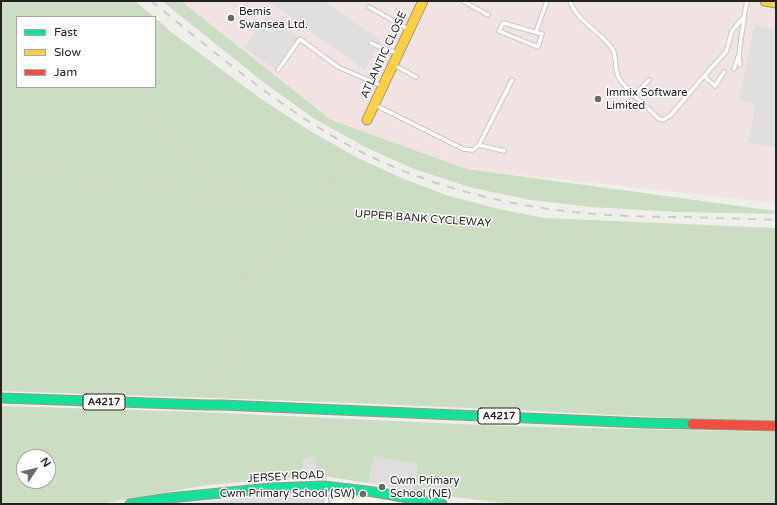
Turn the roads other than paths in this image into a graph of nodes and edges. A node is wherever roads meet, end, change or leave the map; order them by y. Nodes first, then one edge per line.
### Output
1 (423, 1) edge
2 (463, 1) edge
3 (547, 1) edge
4 (570, 1) edge
5 (747, 1) edge
6 (766, 1) edge
7 (776, 3) edge
8 (369, 7) dead end
9 (488, 14) dead end
10 (744, 17) junction
11 (410, 30) junction
12 (536, 32) junction
13 (371, 43) dead end
14 (398, 54) junction
15 (738, 57) junction
16 (393, 65) junction
17 (740, 65) dead end
18 (734, 69) dead end
19 (278, 70) dead end
20 (724, 72) dead end
21 (704, 76) junction
22 (416, 77) dead end
23 (512, 80) dead end
24 (649, 80) dead end
25 (383, 87) junction
26 (634, 96) junction
27 (374, 105) junction
28 (367, 120) road end
29 (479, 145) junction
30 (504, 151) dead end
31 (1, 398) edge
32 (776, 426) edge
33 (327, 486) junction
34 (130, 504) edge
35 (326, 504) edge
36 (442, 504) edge

1 - 11 main road, ATLANTIC CLOSE
2 - 9 lane
3 - 12 lane
4 - 26 lane
5 - 10 lane
6 - 7 main road
8 - 11 lane
10 - 15 lane
10 - 21 lane
11 - 14 main road, ATLANTIC CLOSE
12 - 12 lane
13 - 14 lane
14 - 16 main road, ATLANTIC CLOSE
15 - 17 lane
15 - 18 lane
16 - 22 lane
16 - 25 main road, ATLANTIC CLOSE
19 - 25 lane
20 - 21 lane
21 - 26 lane
23 - 29 lane
24 - 26 lane
25 - 27 main road, ATLANTIC CLOSE
27 - 28 main road, ATLANTIC CLOSE
27 - 29 lane
29 - 30 lane
31 - 32 main road, A4217, bridge
33 - 34 main road, JERSEY ROAD
33 - 35 lane
33 - 36 main road, JERSEY ROAD

